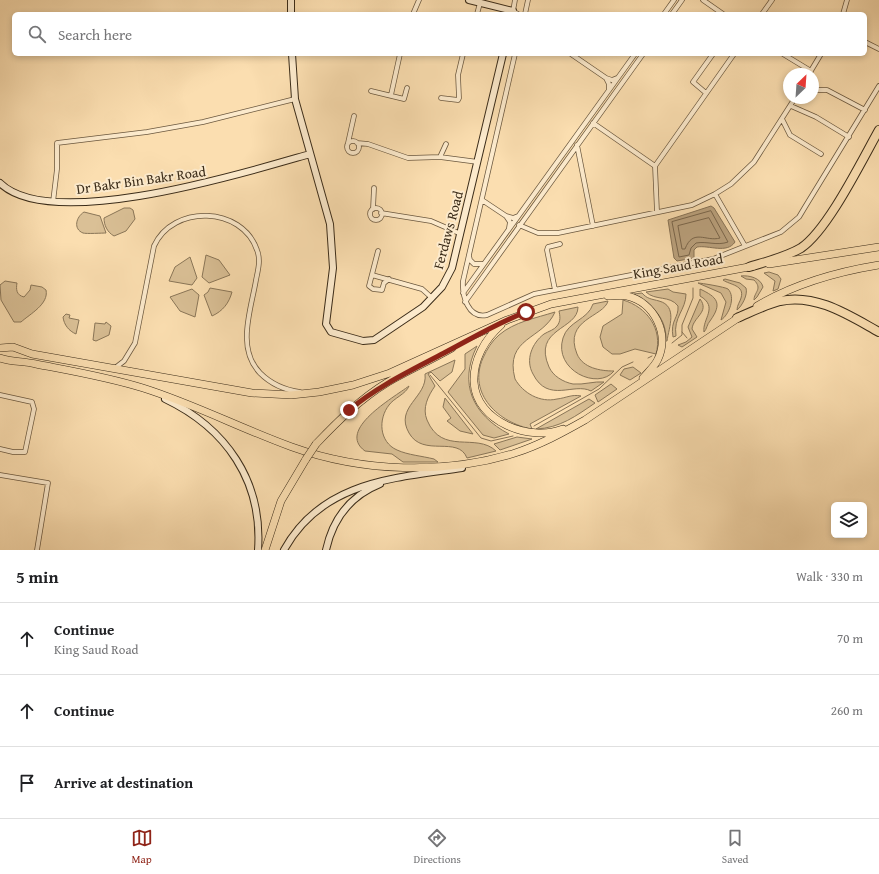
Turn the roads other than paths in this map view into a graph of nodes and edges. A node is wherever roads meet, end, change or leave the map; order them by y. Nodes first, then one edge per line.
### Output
1 (291, 0) edge
2 (419, 0) edge
3 (469, 0) edge
4 (516, 0) edge
5 (528, 0) edge
6 (674, 0) edge
7 (682, 0) edge
8 (703, 0) edge
9 (772, 0) edge
10 (847, 0) edge
11 (480, 3) junction
12 (291, 12) edge
13 (415, 12) edge
14 (478, 12) edge
15 (511, 12) edge
16 (514, 12) edge
17 (525, 12) edge
18 (665, 12) edge
19 (673, 12) edge
20 (720, 12) edge
21 (763, 12) edge
22 (844, 12) edge
23 (867, 43) edge
24 (879, 49) edge
25 (292, 56) edge
26 (400, 56) edge
27 (463, 56) edge
28 (503, 56) edge
29 (515, 56) edge
30 (574, 56) edge
31 (634, 56) edge
32 (642, 56) edge
33 (712, 56) edge
34 (733, 56) edge
35 (786, 56) edge
36 (820, 56) edge
37 (803, 68) edge
38 (813, 68) edge
39 (606, 78) junction
40 (618, 78) junction
41 (879, 86) edge
42 (407, 88) dead end
43 (609, 90) junction
44 (819, 90) edge
45 (371, 91) dead end
46 (706, 93) junction
47 (391, 95) junction
48 (441, 98) dead end
49 (295, 99) junction
50 (791, 106) joint
51 (865, 110) junction
52 (354, 116) dead end
53 (782, 119) junction
54 (593, 123) junction
55 (879, 130) edge
56 (849, 137) junction
57 (348, 143) junction
58 (357, 143) junction
59 (446, 144) dead end
60 (577, 144) junction
61 (310, 154) junction
62 (821, 154) dead end
63 (440, 157) junction
64 (478, 162) junction
65 (655, 166) junction
66 (544, 180) junction
67 (0, 183) edge
68 (549, 183) junction
69 (374, 188) dead end
70 (715, 194) junction
71 (482, 200) junction
72 (53, 202) junction
73 (373, 209) junction
74 (657, 212) junction
75 (381, 213) junction
76 (506, 216) junction
77 (518, 216) junction
78 (519, 225) junction
79 (593, 226) junction
80 (509, 229) junction
81 (461, 234) junction
82 (560, 244) dead end
83 (745, 246) junction
84 (879, 247) edge
85 (378, 251) dead end
86 (469, 255) junction
87 (484, 263) junction
88 (879, 266) edge
89 (748, 267) junction
90 (372, 275) junction
91 (387, 278) junction
92 (555, 290) junction
93 (462, 293) junction
94 (589, 296) junction
95 (432, 298) junction
96 (465, 302) junction
97 (737, 318) junction
98 (507, 320) junction
99 (486, 330) junction
100 (879, 332) edge
101 (0, 348) edge
102 (8, 348) junction
103 (17, 350) junction
104 (3, 359) edge
105 (16, 361) junction
106 (109, 368) junction
107 (635, 387) junction
108 (144, 388) junction
109 (318, 392) junction
110 (0, 395) edge
111 (585, 420) junction
112 (0, 449) edge
113 (514, 453) junction
114 (0, 475) edge
115 (394, 478) junction
116 (37, 550) edge
117 (258, 550) edge
118 (265, 550) edge
119 (284, 550) edge
120 (326, 550) edge

1 - 12 street
2 - 13 street
3 - 11 street
4 - 16 street
5 - 17 street
6 - 18 street
7 - 19 street
8 - 20 street
9 - 21 street
10 - 22 street
11 - 14 street
11 - 15 street
23 - 24 street
25 - 49 street, Ferdaws Road
26 - 47 street
27 - 48 street
28 - 64 street, Ferdaws Road
29 - 71 street
30 - 39 street
31 - 40 street
32 - 54 street
33 - 46 street
34 - 46 street
35 - 37 street
36 - 38 street
39 - 40 street
39 - 43 street
40 - 43 street
41 - 51 street
42 - 47 street
43 - 66 street
44 - 51 street
45 - 47 street
46 - 65 street
49 - 61 street, Ferdaws Road
49 - 72 street
50 - 53 street
50 - 56 street
51 - 56 street
52 - 57 street
53 - 62 street
53 - 70 street
54 - 60 street
54 - 65 street
55 - 89 highway
56 - 83 street
57 - 58 street
57 - 58 street
58 - 63 street
59 - 63 street
60 - 68 street
60 - 79 street
61 - 72 street, Dr Bakr Bin Bakr Road
61 - 95 street, Ferdaws Road
63 - 64 street
64 - 81 street, Ferdaws Road
65 - 74 street
66 - 68 street
66 - 77 street
67 - 72 street, Dr Bakr Bin Bakr Road
68 - 78 street
69 - 73 street
70 - 74 street
70 - 83 street
71 - 76 street
71 - 86 street
73 - 75 street
73 - 75 street
74 - 79 street
75 - 81 street
76 - 77 street
76 - 80 street
77 - 80 street
78 - 79 street
78 - 96 street
80 - 87 street
81 - 95 street, Ferdaws Road
82 - 92 street
83 - 92 street
84 - 89 main road, King Saud Road
85 - 90 street
86 - 87 street
86 - 93 street
87 - 93 street
88 - 97 main road
89 - 94 main road, King Saud Road
90 - 91 street
90 - 91 street
91 - 95 street
92 - 96 street
93 - 96 street
94 - 98 main road, King Saud Road
94 - 107 main road
97 - 100 highway
97 - 107 main road
98 - 99 main road, King Saud Road
98 - 111 main road
99 - 109 main road
99 - 118 main road, bridge
101 - 102 main road
102 - 103 main road
102 - 104 main road
103 - 105 main road
103 - 106 main road
104 - 105 main road
105 - 108 main road
106 - 109 main road
106 - 109 street
107 - 111 main road
108 - 113 main road
108 - 117 street
110 - 112 street
111 - 113 main road
113 - 115 street
114 - 116 street
115 - 119 street
115 - 120 street

